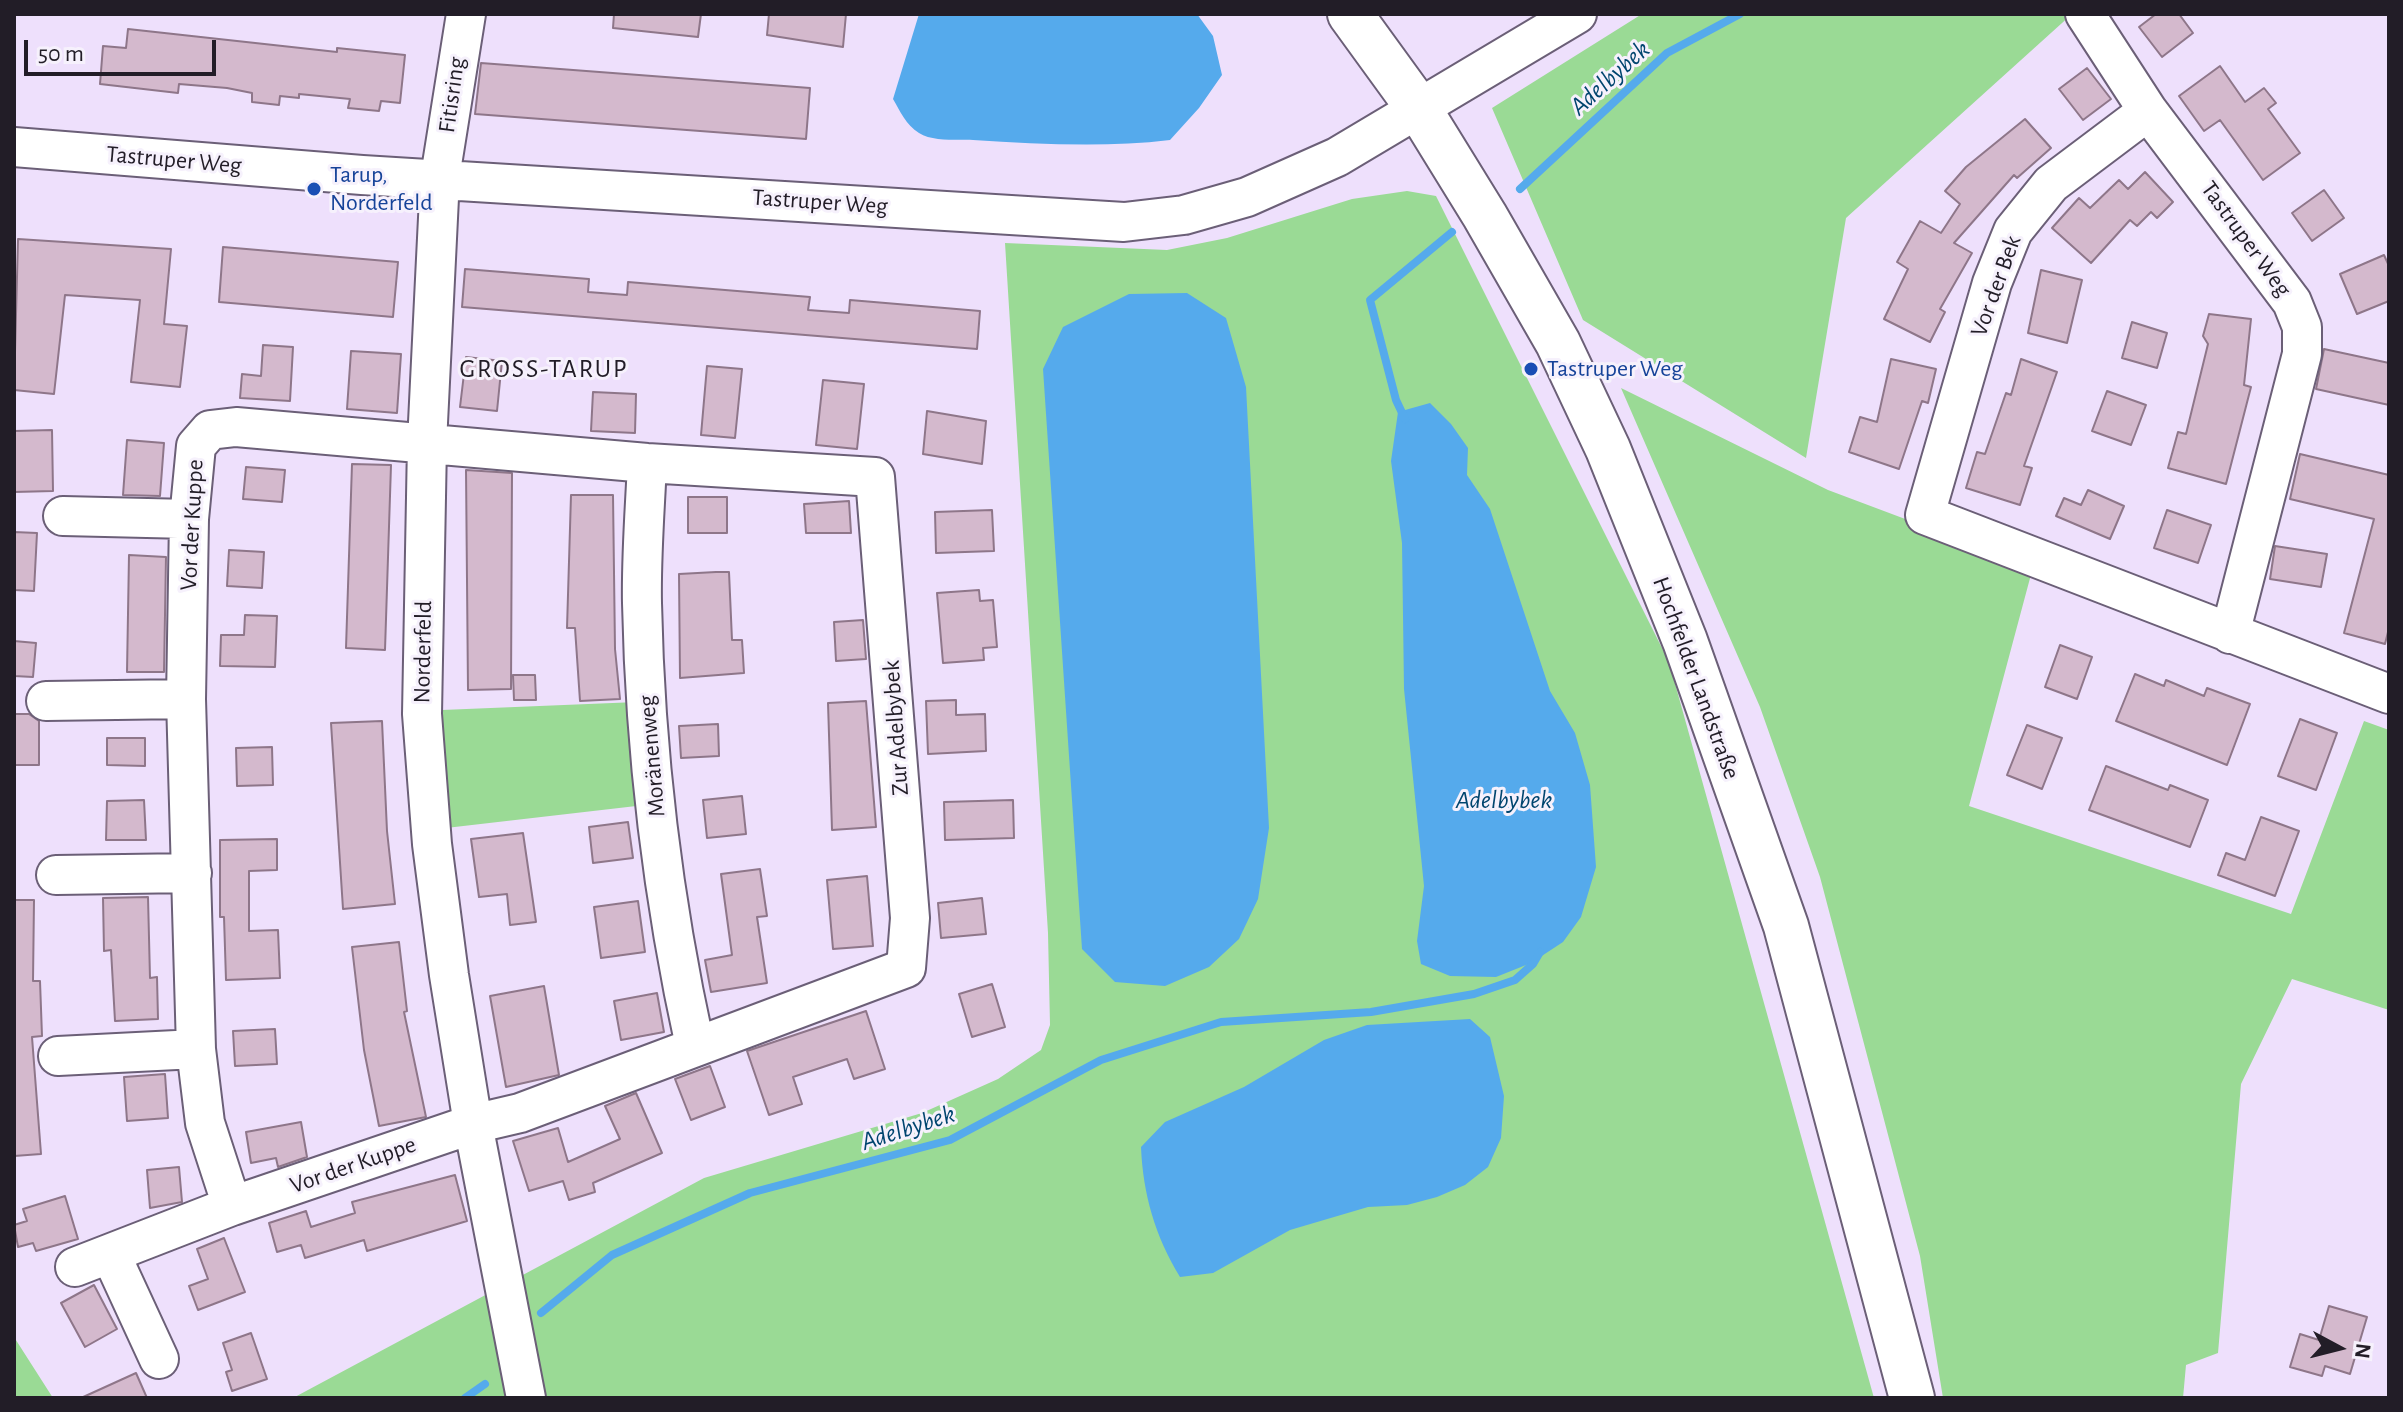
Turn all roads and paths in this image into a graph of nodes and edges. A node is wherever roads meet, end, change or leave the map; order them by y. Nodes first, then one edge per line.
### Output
1 (466, 14) edge
2 (1350, 14) edge
3 (1577, 14) edge
4 (2085, 14) edge
5 (1419, 109) junction
6 (2148, 111) junction
7 (14, 147) edge
8 (440, 177) junction
9 (427, 443) junction
10 (647, 463) junction
11 (63, 516) dead end
12 (189, 519) junction
13 (2230, 634) junction
14 (2389, 694) edge
15 (186, 699) junction
16 (46, 701) dead end
17 (192, 873) junction
18 (56, 875) dead end
19 (695, 1046) junction
20 (196, 1049) junction
21 (58, 1056) dead end
22 (473, 1124) junction
23 (232, 1206) junction
24 (111, 1255) junction
25 (75, 1267) dead end
26 (159, 1359) dead end
27 (526, 1398) edge
28 (1912, 1398) edge

1 - 8 street, Fitisring
2 - 5 main road, Hochfelder Landstraße
3 - 5 street, Tastruper Weg
4 - 6 street, Tastruper Weg
5 - 8 street, Tastruper Weg
5 - 28 main road, Hochfelder Landstraße
6 - 13 street, Tastruper Weg
6 - 13 street, Vor der Bek
7 - 8 street, Tastruper Weg
8 - 9 street, Norderfeld
9 - 10 street, Zur Adelbybek
9 - 12 street, Vor der Kuppe
9 - 22 street, Norderfeld
10 - 19 street, Moränenweg
10 - 19 street, Zur Adelbybek
11 - 12 street
12 - 15 street, Vor der Kuppe
13 - 14 street
15 - 16 street
15 - 17 street, Vor der Kuppe
17 - 18 street
17 - 20 street, Vor der Kuppe
19 - 22 street, Zur Adelbybek
20 - 21 street
20 - 23 street, Vor der Kuppe
22 - 23 street, Vor der Kuppe
22 - 27 street, Norderfeld
23 - 24 street, Vor der Kuppe
24 - 25 street, Vor der Kuppe
24 - 26 street

